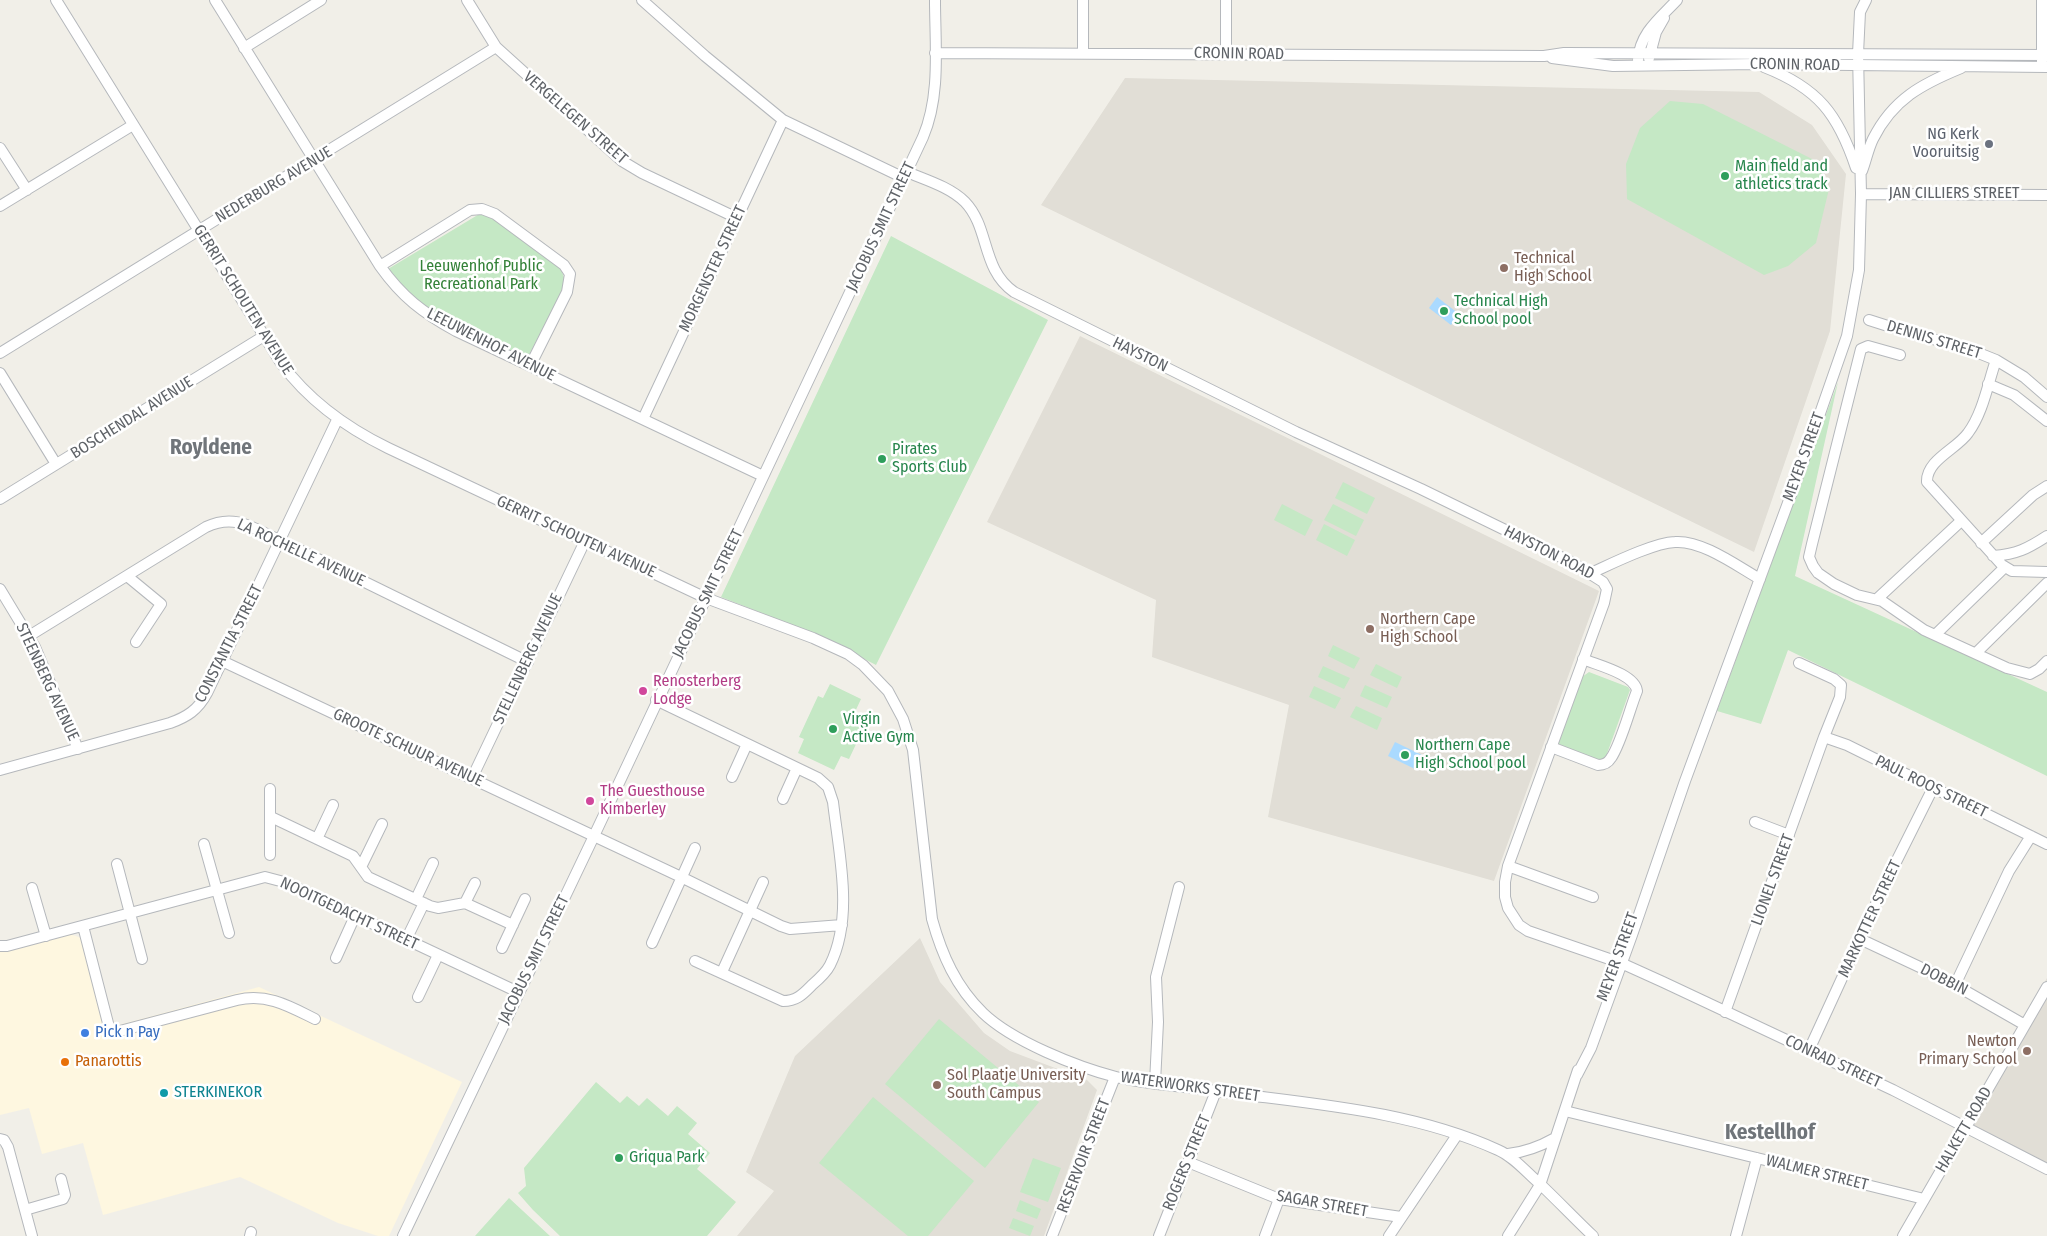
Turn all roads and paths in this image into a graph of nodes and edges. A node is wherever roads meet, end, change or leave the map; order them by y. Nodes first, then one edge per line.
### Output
1 (215, 0) edge
2 (321, 0) edge
3 (466, 0) edge
4 (642, 0) edge
5 (935, 0) edge
6 (1083, 0) edge
7 (1226, 0) edge
8 (1866, 0) edge
9 (2042, 0) edge
10 (60, 1) edge
11 (1674, 3) edge
12 (496, 47) junction
13 (244, 48) junction
14 (935, 52) junction
15 (1083, 52) junction
16 (1226, 54) junction
17 (1638, 54) junction
18 (1650, 54) junction
19 (1858, 54) junction
20 (2044, 55) edge
21 (1544, 56) junction
22 (1756, 64) junction
23 (1648, 66) junction
24 (1857, 66) junction
25 (1967, 66) junction
26 (1637, 67) junction
27 (2044, 67) edge
28 (783, 120) junction
29 (133, 124) junction
30 (0, 148) edge
31 (314, 160) junction
32 (905, 175) junction
33 (1860, 178) junction
34 (26, 190) junction
35 (1860, 194) junction
36 (2047, 195) edge
37 (0, 206) edge
38 (737, 218) junction
39 (199, 230) junction
40 (380, 266) junction
41 (1869, 320) dead end
42 (264, 336) junction
43 (0, 353) edge
44 (1900, 354) dead end
45 (1996, 360) junction
46 (530, 366) junction
47 (0, 373) edge
48 (1988, 384) junction
49 (2047, 397) edge
50 (642, 418) junction
51 (337, 420) junction
52 (2047, 421) edge
53 (56, 464) junction
54 (764, 476) junction
55 (2047, 486) edge
56 (1420, 490) joint
57 (0, 499) edge
58 (1961, 521) junction
59 (2047, 536) edge
60 (279, 540) junction
61 (585, 541) junction
62 (1981, 543) junction
63 (1993, 556) junction
64 (2005, 567) junction
65 (2047, 572) edge
66 (1591, 573) junction
67 (127, 576) junction
68 (1760, 579) junction
69 (2047, 583) edge
70 (0, 589) edge
71 (706, 598) junction
72 (1877, 600) junction
73 (1935, 635) junction
74 (29, 636) junction
75 (136, 642) dead end
76 (1976, 653) junction
77 (1583, 659) junction
78 (2047, 660) edge
79 (222, 661) junction
80 (528, 662) junction
81 (1799, 663) dead end
82 (656, 700) junction
83 (1824, 737) junction
84 (747, 744) junction
85 (1552, 747) junction
86 (78, 749) junction
87 (797, 768) junction
88 (0, 770) edge
89 (732, 777) dead end
90 (472, 778) junction
91 (1933, 788) junction
92 (270, 789) dead end
93 (783, 799) dead end
94 (333, 805) dead end
95 (271, 817) junction
96 (1755, 822) dead end
97 (382, 824) dead end
98 (1789, 835) junction
99 (594, 836) junction
100 (2031, 836) junction
101 (317, 839) junction
102 (204, 844) dead end
103 (2047, 844) edge
104 (695, 848) dead end
105 (270, 855) dead end
106 (433, 863) dead end
107 (117, 864) dead end
108 (1508, 866) junction
109 (361, 867) junction
110 (681, 877) junction
111 (764, 882) dead end
112 (475, 883) dead end
113 (1180, 886) dead end
114 (32, 888) dead end
115 (217, 889) junction
116 (1593, 897) dead end
117 (525, 898) dead end
118 (420, 901) junction
119 (465, 903) junction
120 (750, 911) junction
121 (131, 913) junction
122 (355, 916) junction
123 (513, 925) junction
124 (842, 925) junction
125 (83, 926) junction
126 (229, 933) dead end
127 (46, 936) junction
128 (1860, 939) junction
129 (406, 940) junction
130 (652, 942) dead end
131 (0, 946) edge
132 (502, 948) dead end
133 (438, 955) junction
134 (336, 958) dead end
135 (142, 959) dead end
136 (695, 960) dead end
137 (1619, 962) junction
138 (722, 972) junction
139 (1955, 985) junction
140 (2047, 987) edge
141 (518, 992) junction
142 (418, 997) dead end
143 (1724, 1012) junction
144 (315, 1019) dead end
145 (2025, 1025) junction
146 (1809, 1050) junction
147 (1115, 1077) junction
148 (1155, 1083) junction
149 (1216, 1091) junction
150 (1565, 1111) junction
151 (1966, 1128) junction
152 (1457, 1134) junction
153 (1555, 1138) junction
154 (0, 1139) edge
155 (1508, 1154) junction
156 (1757, 1158) junction
157 (1188, 1162) junction
158 (2047, 1169) edge
159 (61, 1179) dead end
160 (1540, 1185) junction
161 (1279, 1198) junction
162 (1924, 1199) junction
163 (25, 1210) junction
164 (1401, 1217) junction
165 (30, 1236) edge
166 (403, 1236) edge
167 (1052, 1236) edge
168 (1158, 1236) edge
169 (1265, 1236) edge
170 (1389, 1236) edge
171 (1508, 1236) edge
172 (1593, 1236) edge
173 (1736, 1236) edge
174 (1902, 1236) edge

1 - 13 street, LEEUWENHOF AVENUE
2 - 13 street
3 - 12 street, VERGELEGEN STREET
4 - 28 street, HAYSTON
5 - 14 street, JACOBUS SMIT STREET
6 - 15 street
7 - 16 street
8 - 19 street, MEYER STREET
9 - 20 street
10 - 29 street, GERRIT SCHOUTEN AVENUE
11 - 17 street
11 - 18 street
12 - 31 street, NEDERBURG AVENUE
12 - 38 street, VERGELEGEN STREET
13 - 31 street, LEEUWENHOF AVENUE
14 - 15 street, CRONIN ROAD
14 - 32 street, JACOBUS SMIT STREET
15 - 16 street, CRONIN ROAD
16 - 21 street, CRONIN ROAD
17 - 18 street, CRONIN ROAD
17 - 21 street, CRONIN ROAD
17 - 26 street
18 - 19 street, CRONIN ROAD
18 - 23 street
19 - 20 street, CRONIN ROAD
19 - 24 street, MEYER STREET
20 - 27 street
21 - 26 street, CRONIN ROAD
22 - 23 street, CRONIN ROAD
22 - 24 street, CRONIN ROAD
22 - 33 street
23 - 26 street, CRONIN ROAD
24 - 25 street, CRONIN ROAD
24 - 33 street, MEYER STREET
25 - 27 street, CRONIN ROAD
25 - 33 street
28 - 32 street, HAYSTON
28 - 38 street, MORGENSTER STREET
29 - 34 street
29 - 39 street, GERRIT SCHOUTEN AVENUE
30 - 34 street
31 - 39 street, NEDERBURG AVENUE
31 - 40 street, LEEUWENHOF AVENUE
32 - 54 street, JACOBUS SMIT STREET
32 - 56 street, HAYSTON
33 - 35 street, MEYER STREET
34 - 37 street
35 - 36 street, JAN CILLIERS STREET
35 - 68 street, MEYER STREET
38 - 50 street, MORGENSTER STREET
39 - 42 street, GERRIT SCHOUTEN AVENUE
39 - 43 street, NEDERBURG AVENUE
40 - 46 street, LEEUWENHOF AVENUE
40 - 46 street
41 - 45 street, DENNIS STREET
42 - 51 street, GERRIT SCHOUTEN AVENUE
42 - 53 street, BOSCHENDAL AVENUE
44 - 72 street
45 - 48 street
45 - 49 street, DENNIS STREET
46 - 50 street, LEEUWENHOF AVENUE
47 - 53 street
48 - 52 street
48 - 58 street
50 - 54 street, LEEUWENHOF AVENUE
51 - 60 street, CONSTANTIA STREET
51 - 61 street, GERRIT SCHOUTEN AVENUE
53 - 57 street, BOSCHENDAL AVENUE
54 - 71 street, JACOBUS SMIT STREET
55 - 62 street
56 - 66 street, HAYSTON ROAD
58 - 62 street
58 - 72 street
59 - 63 street
60 - 67 street, LA ROCHELLE AVENUE
60 - 79 street, CONSTANTIA STREET
60 - 80 street, LA ROCHELLE AVENUE
61 - 71 street, GERRIT SCHOUTEN AVENUE
61 - 80 street, STELLENBERG AVENUE
62 - 63 street
63 - 64 street
64 - 65 street
64 - 73 street
66 - 68 street
66 - 77 street, HAYSTON ROAD
67 - 74 street, LA ROCHELLE AVENUE
67 - 75 street
68 - 137 street, MEYER STREET
69 - 76 street
70 - 74 street, STEENBERG AVENUE
71 - 82 street, JACOBUS SMIT STREET
71 - 147 street, WATERWORKS STREET
72 - 73 street
73 - 76 street
74 - 86 street, STEENBERG AVENUE
76 - 78 street
77 - 85 street, HAYSTON ROAD
77 - 85 street
79 - 86 street, CONSTANTIA STREET
79 - 90 street, GROOTE SCHUUR AVENUE
80 - 90 street, STELLENBERG AVENUE
81 - 83 street
82 - 84 street
82 - 99 street, JACOBUS SMIT STREET
83 - 91 street, PAUL ROOS STREET
83 - 98 street, LIONEL STREET
84 - 87 street
84 - 89 street
85 - 108 street, HAYSTON ROAD
86 - 88 street, CONSTANTIA STREET
87 - 93 street
87 - 124 street
90 - 99 street, GROOTE SCHUUR AVENUE
91 - 100 street, PAUL ROOS STREET
91 - 128 street, MARKOTTER STREET
92 - 95 street
94 - 101 street
95 - 101 street
95 - 105 street
96 - 98 street
97 - 109 street
98 - 143 street, LIONEL STREET
99 - 110 street, GROOTE SCHUUR AVENUE
99 - 141 street, JACOBUS SMIT STREET
100 - 103 street, PAUL ROOS STREET
100 - 139 street
101 - 109 street
102 - 115 street
104 - 110 street
106 - 118 street
107 - 121 street
108 - 116 street
108 - 137 street, HAYSTON ROAD
109 - 118 street
110 - 120 street, GROOTE SCHUUR AVENUE
110 - 130 street
111 - 120 street
112 - 119 street
113 - 148 street
114 - 127 street
115 - 121 street, NOOITGEDACHT STREET
115 - 122 street, NOOITGEDACHT STREET
115 - 126 street
117 - 123 street
118 - 119 street
118 - 129 street
119 - 123 street
120 - 124 street, GROOTE SCHUUR AVENUE
120 - 138 street
121 - 125 street, NOOITGEDACHT STREET
121 - 135 street
122 - 129 street, NOOITGEDACHT STREET
122 - 134 street
123 - 132 street
124 - 138 street
125 - 127 street, NOOITGEDACHT STREET
125 - 144 street
127 - 131 street, NOOITGEDACHT STREET
128 - 139 street, DOBBIN
128 - 146 street, MARKOTTER STREET
129 - 133 street, NOOITGEDACHT STREET
133 - 141 street, NOOITGEDACHT STREET
133 - 142 street
136 - 138 street
137 - 143 street, CONRAD STREET
137 - 150 street, MEYER STREET
139 - 145 street, DOBBIN
140 - 145 street, HALKETT ROAD
141 - 166 street, JACOBUS SMIT STREET
143 - 146 street, CONRAD STREET
145 - 151 street, HALKETT ROAD
146 - 151 street, CONRAD STREET
147 - 148 street, WATERWORKS STREET
147 - 167 street, RESERVOIR STREET
148 - 149 street, WATERWORKS STREET
149 - 152 street, WATERWORKS STREET
149 - 157 street, ROGERS STREET
150 - 153 street, MEYER STREET
150 - 156 street, WALMER STREET
151 - 158 street, CONRAD STREET
151 - 162 street, HALKETT ROAD
152 - 155 street, WATERWORKS STREET
152 - 164 street
153 - 155 street
153 - 160 street, MEYER STREET
154 - 163 street
155 - 160 street, WATERWORKS STREET
156 - 162 street, WALMER STREET
156 - 173 street
157 - 161 street, SAGAR STREET
157 - 168 street, ROGERS STREET
159 - 163 street
160 - 171 street, MEYER STREET
160 - 172 street, WATERWORKS STREET
161 - 164 street, SAGAR STREET
161 - 169 street
162 - 174 street, HALKETT ROAD
163 - 165 street
164 - 170 street

